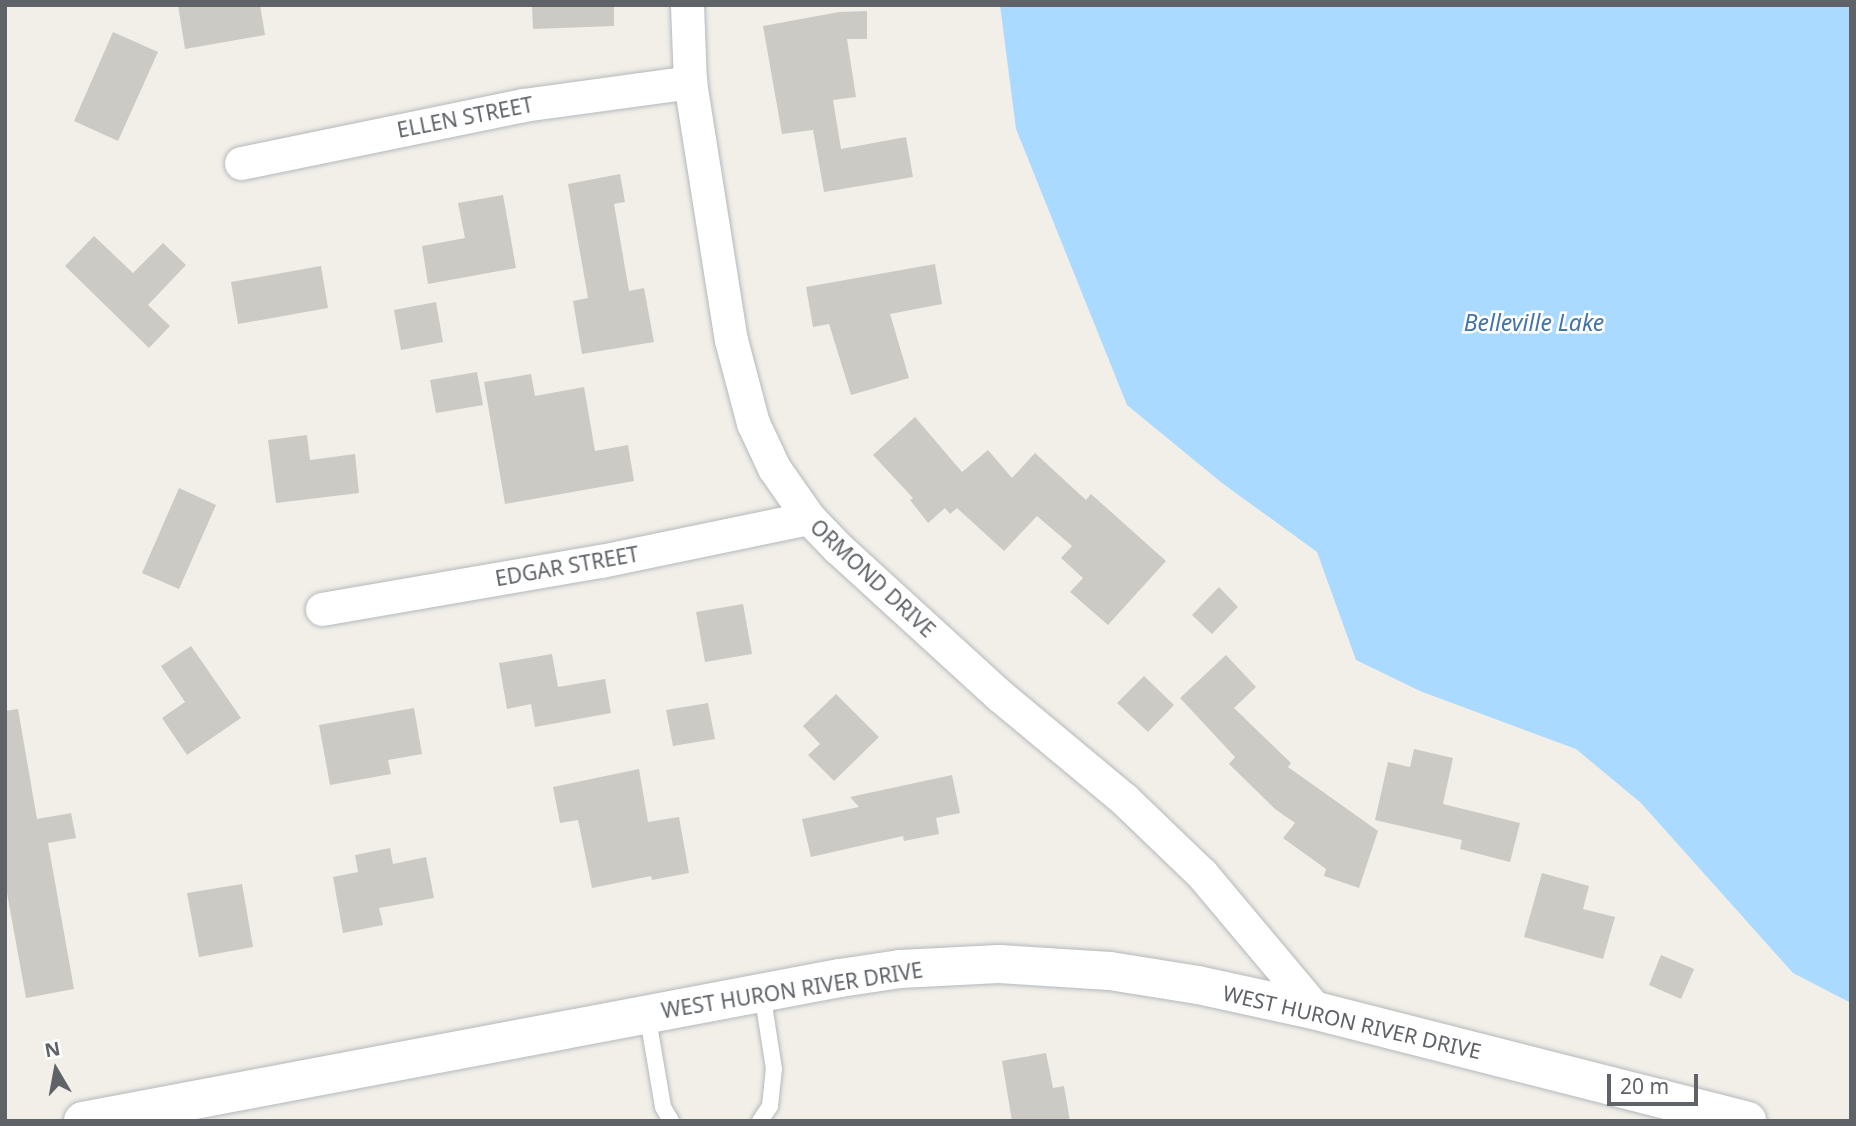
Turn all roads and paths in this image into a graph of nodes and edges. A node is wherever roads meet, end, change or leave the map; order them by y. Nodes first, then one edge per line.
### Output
1 (687, 5) edge
2 (690, 82) junction
3 (241, 163) dead end
4 (810, 518) junction
5 (322, 608) dead end
6 (762, 992) junction
7 (1317, 1011) junction
8 (647, 1013) junction
9 (83, 1121) edge
10 (671, 1121) edge
11 (760, 1121) edge
12 (1747, 1121) edge

1 - 2 street, ORMOND DRIVE
2 - 3 street, ELLEN STREET
2 - 4 street, ORMOND DRIVE
4 - 5 street, EDGAR STREET
4 - 7 street, ORMOND DRIVE
6 - 7 main road, WEST HURON RIVER DRIVE
6 - 8 main road, WEST HURON RIVER DRIVE
6 - 11 lane
7 - 12 main road, WEST HURON RIVER DRIVE
8 - 9 main road, WEST HURON RIVER DRIVE
8 - 10 lane

